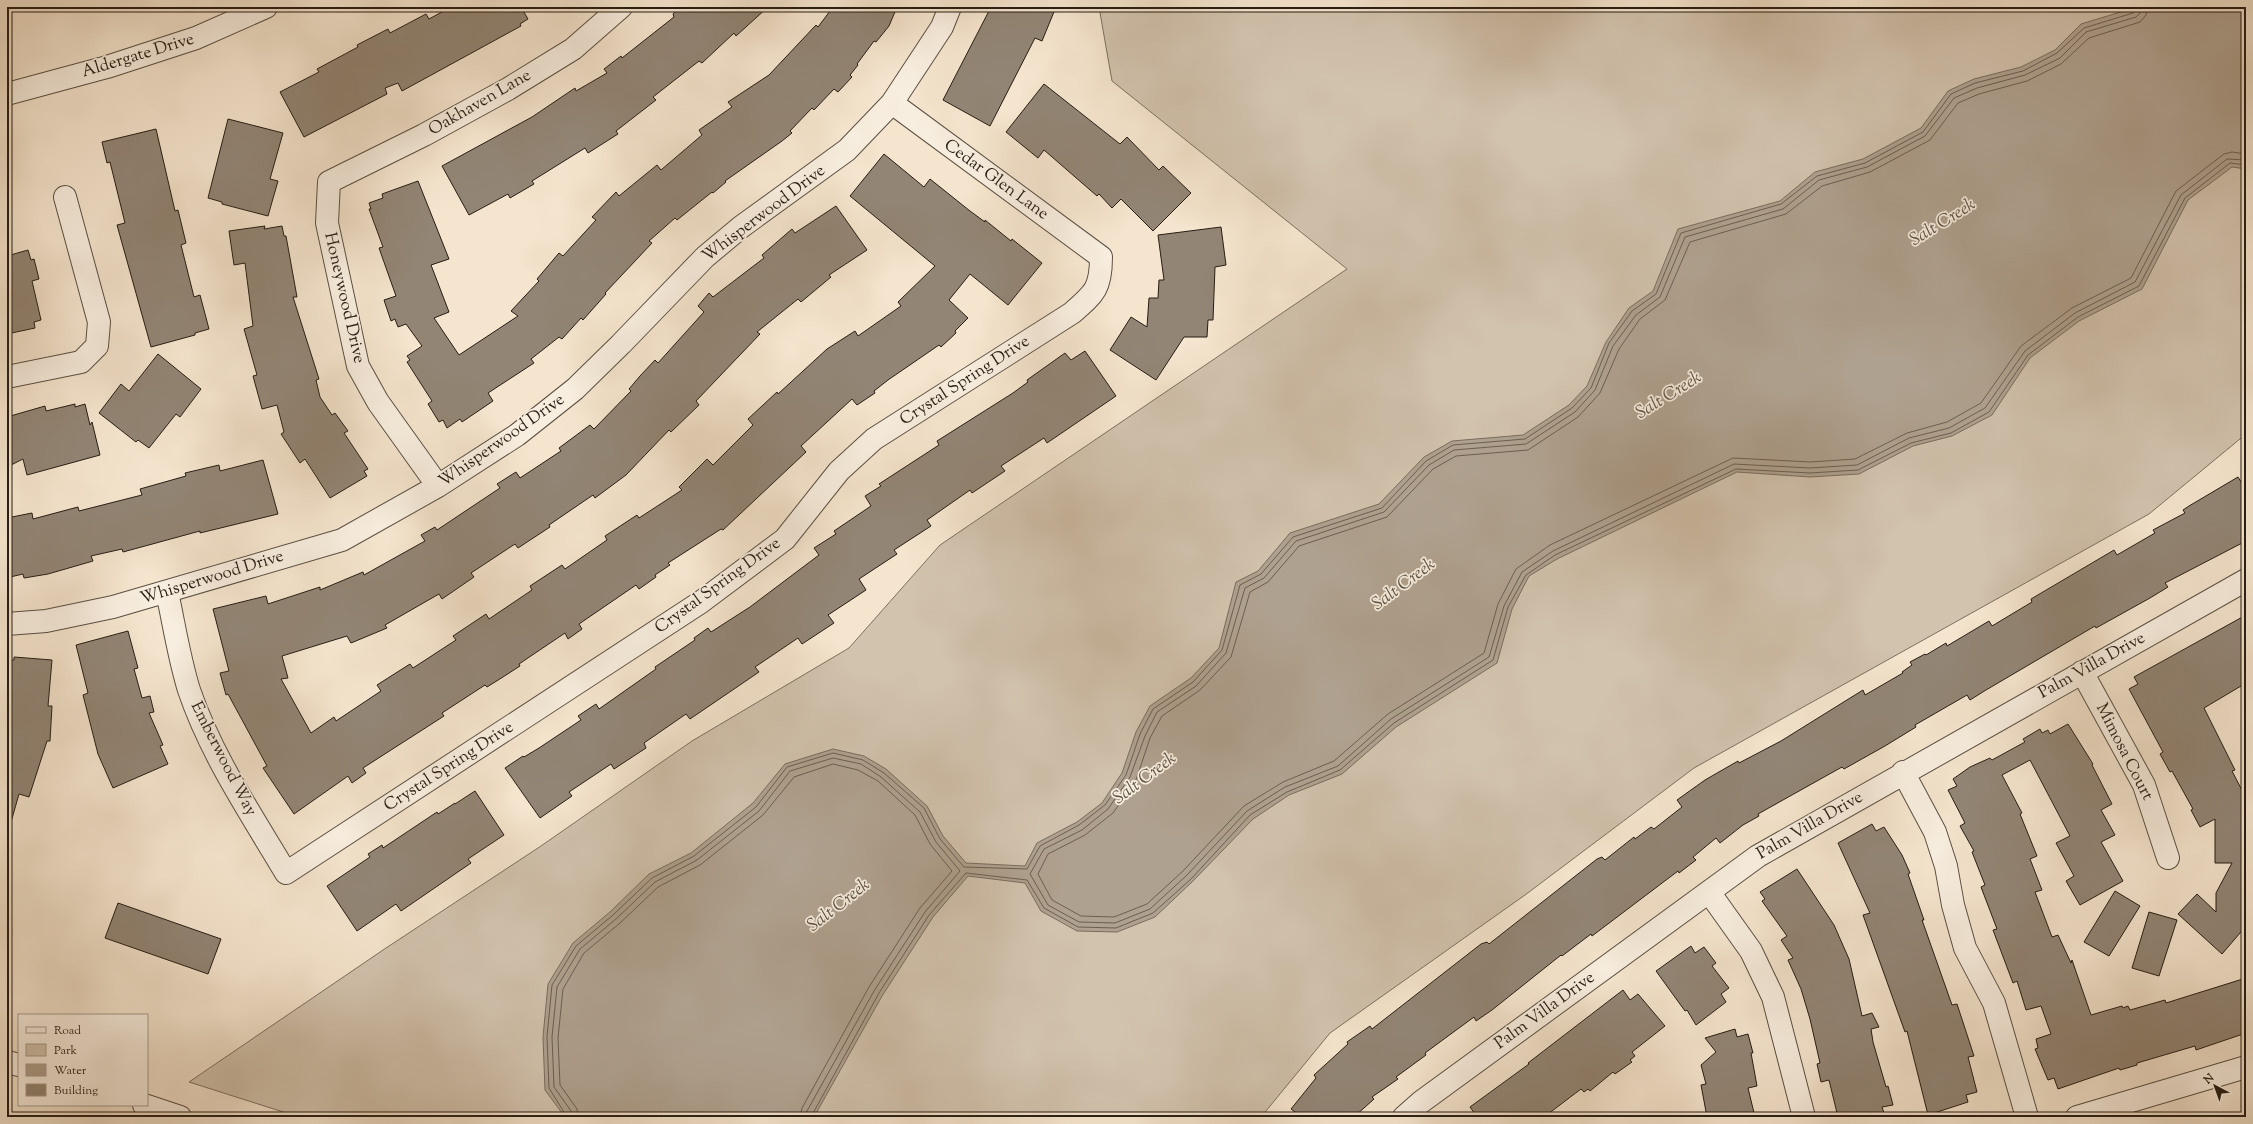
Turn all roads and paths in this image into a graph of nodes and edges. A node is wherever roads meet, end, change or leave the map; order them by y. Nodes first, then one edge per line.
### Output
1 (266, 7) edge
2 (621, 7) edge
3 (950, 7) edge
4 (7, 94) edge
5 (892, 103) junction
6 (329, 182) joint
7 (65, 197) dead end
8 (1101, 256) joint
9 (7, 377) edge
10 (438, 486) junction
11 (2246, 580) edge
12 (167, 592) junction
13 (7, 624) edge
14 (2082, 672) junction
15 (1903, 772) junction
16 (2168, 858) dead end
17 (286, 873) joint
18 (1708, 892) junction
19 (7, 1062) edge
20 (18, 1065) edge
21 (2246, 1067) edge
22 (147, 1106) edge
23 (180, 1117) edge
24 (1404, 1117) edge
25 (1804, 1117) edge
26 (2027, 1117) edge
27 (2078, 1117) edge

1 - 4 street, Aldergate Drive
2 - 6 street, Oakhaven Lane
3 - 5 street, Whisperwood Drive
5 - 8 street, Cedar Glen Lane
5 - 10 street, Whisperwood Drive
6 - 10 street, Honeywood Drive
7 - 9 street
8 - 17 street, Crystal Spring Drive
10 - 12 street, Whisperwood Drive
11 - 14 street, Palm Villa Drive
12 - 13 street, Whisperwood Drive
12 - 17 street, Emberwood Way
14 - 15 street, Palm Villa Drive
14 - 16 street, Mimosa Court
15 - 18 street, Palm Villa Drive
15 - 26 street
18 - 24 street, Palm Villa Drive
18 - 25 street
19 - 20 street
21 - 27 street
22 - 23 street

